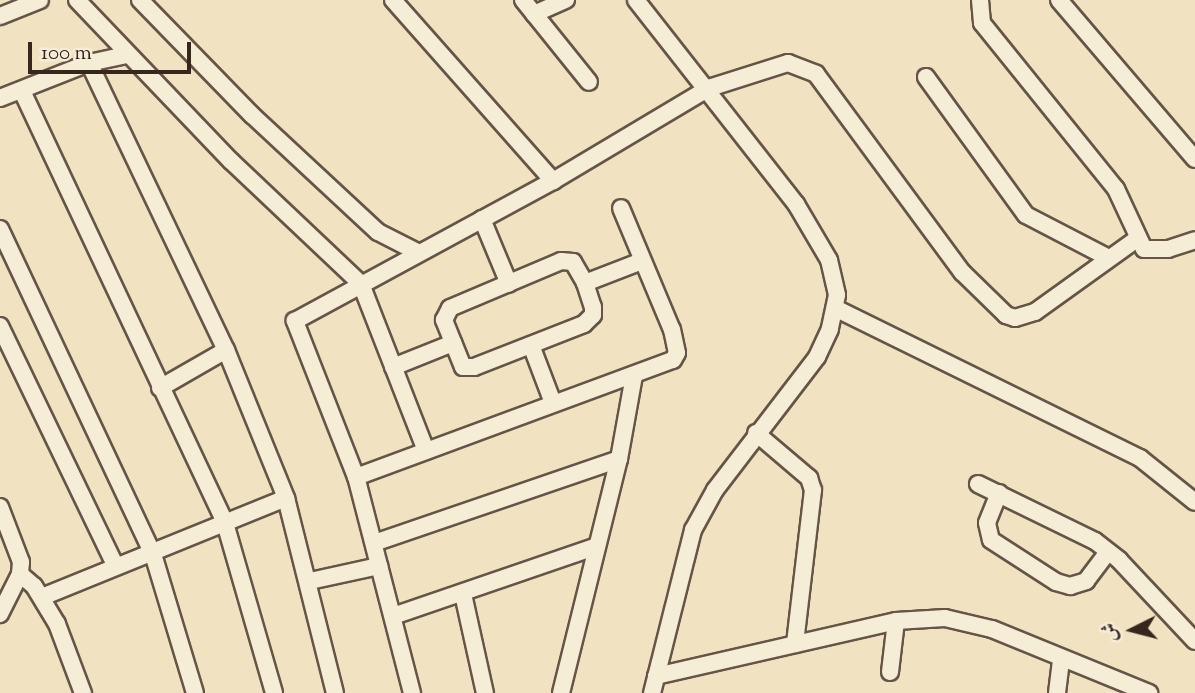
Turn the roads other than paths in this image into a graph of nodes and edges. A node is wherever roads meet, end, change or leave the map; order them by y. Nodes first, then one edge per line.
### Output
1 (40, 0) edge
2 (77, 0) edge
3 (140, 0) edge
4 (393, 0) edge
5 (523, 0) edge
6 (566, 0) edge
7 (636, 0) edge
8 (980, 0) edge
9 (1059, 0) edge
10 (534, 14) junction
11 (0, 16) edge
12 (128, 54) junction
13 (89, 63) junction
14 (926, 77) dead end
15 (589, 82) dead end
16 (709, 88) junction
17 (22, 90) junction
18 (0, 99) edge
19 (1195, 159) edge
20 (554, 181) junction
21 (621, 208) dead end
22 (482, 219) junction
23 (0, 229) edge
24 (1138, 238) junction
25 (1195, 240) edge
26 (419, 253) junction
27 (1109, 258) junction
28 (642, 261) junction
29 (585, 283) junction
30 (361, 284) junction
31 (509, 284) junction
32 (835, 307) junction
33 (0, 326) edge
34 (453, 343) junction
35 (531, 345) junction
36 (226, 350) junction
37 (393, 367) junction
38 (634, 376) junction
39 (160, 388) junction
40 (553, 402) junction
41 (756, 432) junction
42 (426, 451) junction
43 (619, 459) junction
44 (356, 477) junction
45 (978, 484) dead end
46 (999, 493) junction
47 (286, 498) junction
48 (1195, 502) edge
49 (0, 507) edge
50 (225, 523) junction
51 (374, 543) junction
52 (594, 547) junction
53 (1108, 552) junction
54 (153, 554) junction
55 (379, 566) junction
56 (116, 567) junction
57 (20, 574) junction
58 (310, 582) junction
59 (463, 594) junction
60 (42, 597) junction
61 (0, 614) edge
62 (393, 616) junction
63 (896, 621) junction
64 (1195, 641) edge
65 (795, 644) junction
66 (1061, 659) junction
67 (890, 672) dead end
68 (656, 676) junction
69 (412, 691) edge
70 (83, 693) edge
71 (195, 693) edge
72 (274, 693) edge
73 (335, 693) edge
74 (394, 693) edge
75 (485, 693) edge
76 (561, 693) edge
77 (652, 693) edge
78 (1057, 693) edge
79 (1149, 693) edge

1 - 11 street
2 - 12 street
3 - 26 street
4 - 20 street
5 - 10 street
6 - 10 street
7 - 16 street
8 - 24 street
9 - 19 street
10 - 15 street
12 - 13 street
12 - 30 street
13 - 17 street
13 - 36 street
14 - 27 street
16 - 20 street
16 - 27 street
16 - 32 street
17 - 18 street
17 - 39 street
20 - 22 street
21 - 28 street
22 - 26 street
22 - 31 street
23 - 54 street
24 - 25 street
24 - 27 street
26 - 30 street
28 - 29 street
28 - 38 street
29 - 31 street
29 - 35 street
30 - 37 street
30 - 44 street
31 - 34 street
32 - 41 street
32 - 48 street
33 - 56 street
34 - 35 street
34 - 37 street
35 - 40 street
36 - 39 street
36 - 47 street
37 - 42 street
38 - 40 street
38 - 43 street
39 - 50 street
40 - 42 street
41 - 65 street
41 - 68 street
42 - 44 street
43 - 51 street
43 - 52 street
44 - 51 street
45 - 46 street
46 - 53 street
46 - 53 street
47 - 50 street
47 - 58 street
49 - 57 street
50 - 54 street
50 - 72 street
51 - 55 street
52 - 59 street
52 - 76 street
53 - 64 street
54 - 56 street
54 - 71 street
55 - 58 street
55 - 62 street
56 - 60 street
57 - 60 street
57 - 61 street
58 - 73 street
59 - 62 street
59 - 75 street
60 - 70 street
62 - 69 street
63 - 65 street
63 - 66 street
63 - 67 street
65 - 68 street
66 - 78 street
66 - 79 street
68 - 77 street
69 - 74 street

